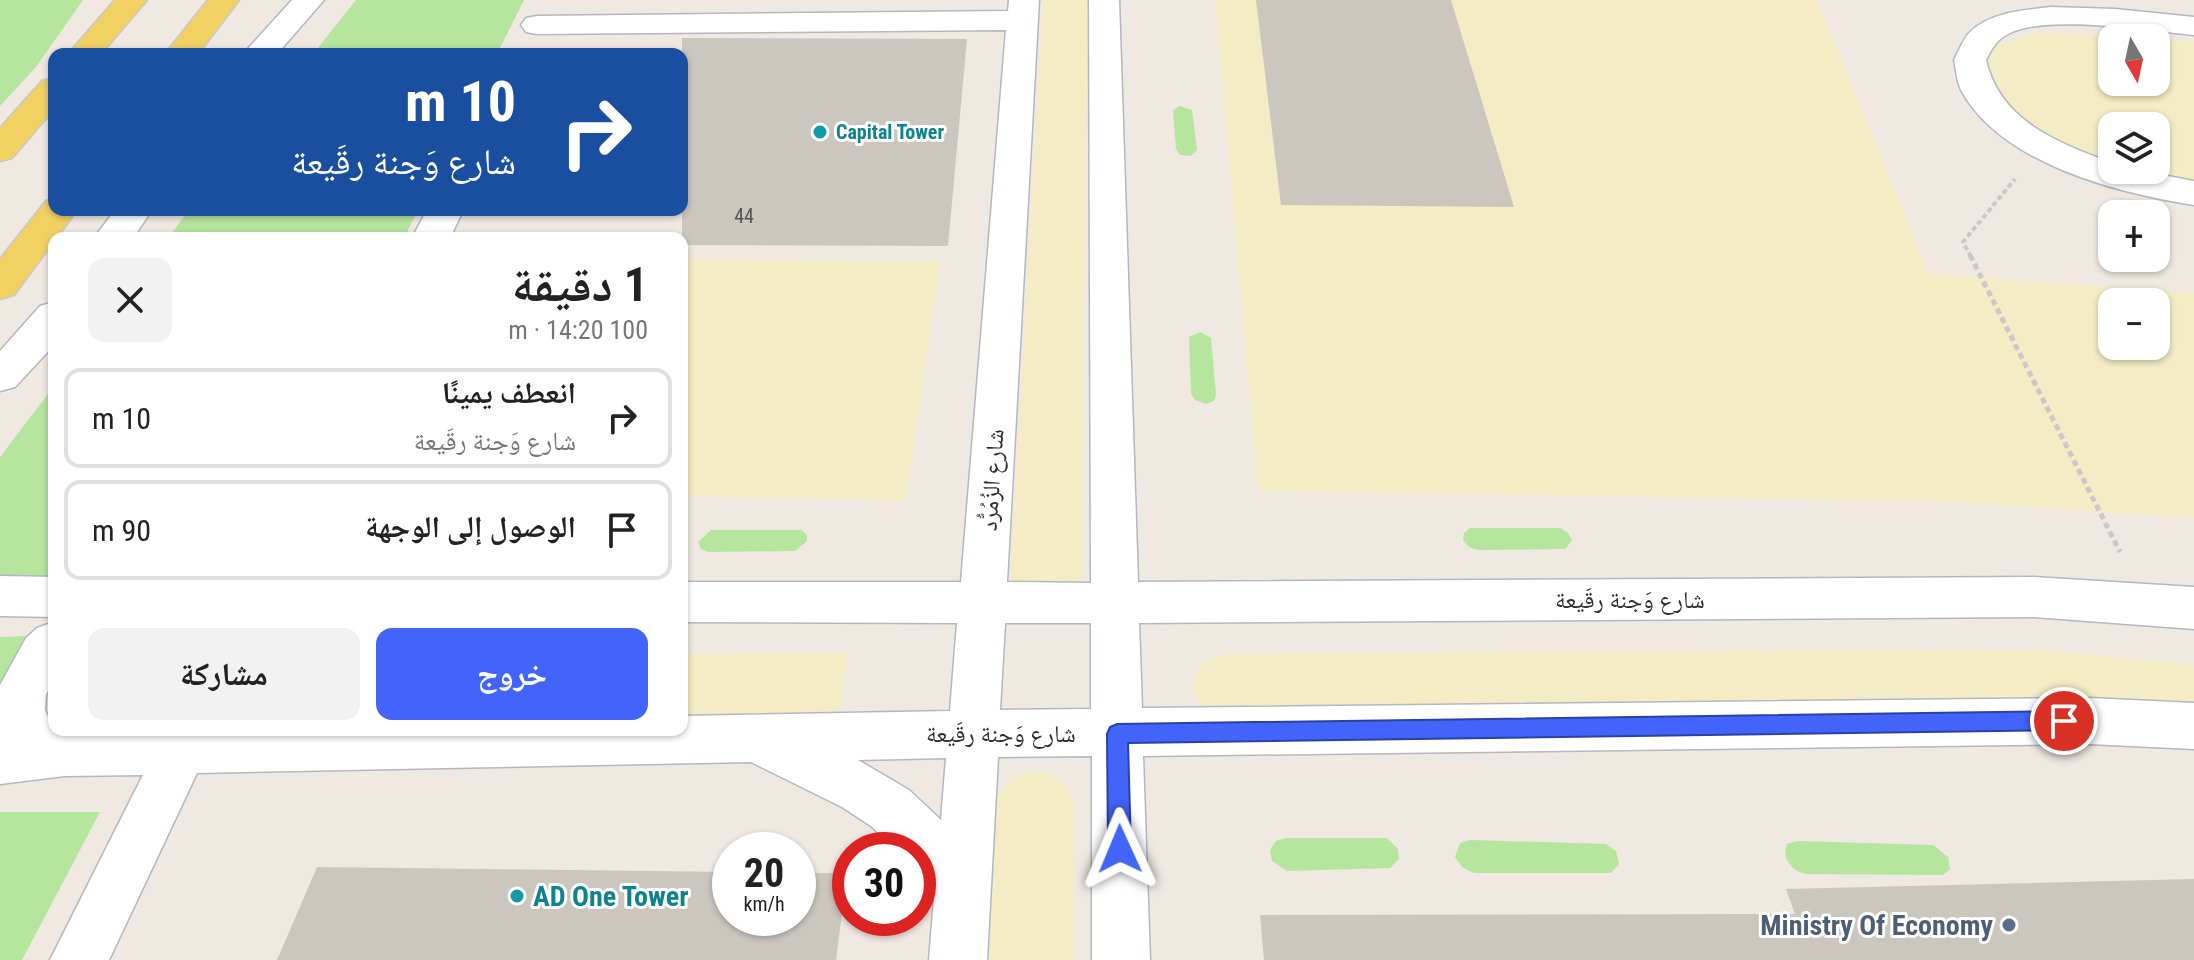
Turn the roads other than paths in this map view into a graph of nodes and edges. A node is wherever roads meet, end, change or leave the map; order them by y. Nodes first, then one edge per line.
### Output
1 (113, 0) edge
2 (132, 0) edge
3 (224, 0) edge
4 (309, 0) edge
5 (1104, 0) edge
6 (2035, 8) edge
7 (1024, 10) edge
8 (543, 13) edge
9 (2194, 26) edge
10 (80, 48) edge
11 (89, 48) edge
12 (186, 48) edge
13 (265, 48) edge
14 (526, 48) edge
15 (48, 95) edge
16 (0, 150) edge
17 (2194, 193) edge
18 (54, 216) edge
19 (0, 285) edge
20 (48, 324) edge
21 (0, 376) edge
22 (0, 596) edge
23 (48, 597) edge
24 (688, 602) edge
25 (984, 602) junction
26 (1117, 603) junction
27 (2194, 608) edge
28 (48, 650) edge
29 (974, 734) junction
30 (1117, 734) junction
31 (2187, 737) edge
32 (755, 738) junction
33 (182, 750) junction
34 (65, 752) junction
35 (0, 760) edge
36 (963, 891) junction
37 (79, 960) edge
38 (958, 960) edge
39 (1121, 960) edge

1 - 10 main road
2 - 11 main road
3 - 12 main road
4 - 13 street
5 - 26 street
6 - 9 street
6 - 17 street
7 - 8 street
7 - 25 street, شارع الزُمُرُّد
8 - 14 street
15 - 16 main road
18 - 19 main road
20 - 21 street
22 - 23 street
24 - 25 street, شارع وَجنة رقَيعة
25 - 26 street, شارع وَجنة رقَيعة
25 - 29 street, شارع الزُمُرُّد
26 - 27 street, شارع وَجنة رقَيعة
26 - 30 street
28 - 34 street
29 - 30 street, شارع وَجنة رقَيعة
29 - 32 street, شارع وَجنة رقَيعة
29 - 36 street, شارع الزُمُرُّد
30 - 31 street, شارع وَجنة رقَيعة
30 - 39 street
32 - 33 street, شارع وَجنة رقَيعة
32 - 36 street
33 - 34 street, شارع وَجنة رقَيعة
33 - 37 street
34 - 35 street, شارع وَجنة رقَيعة
36 - 38 street, شارع الزُمُرُّد

